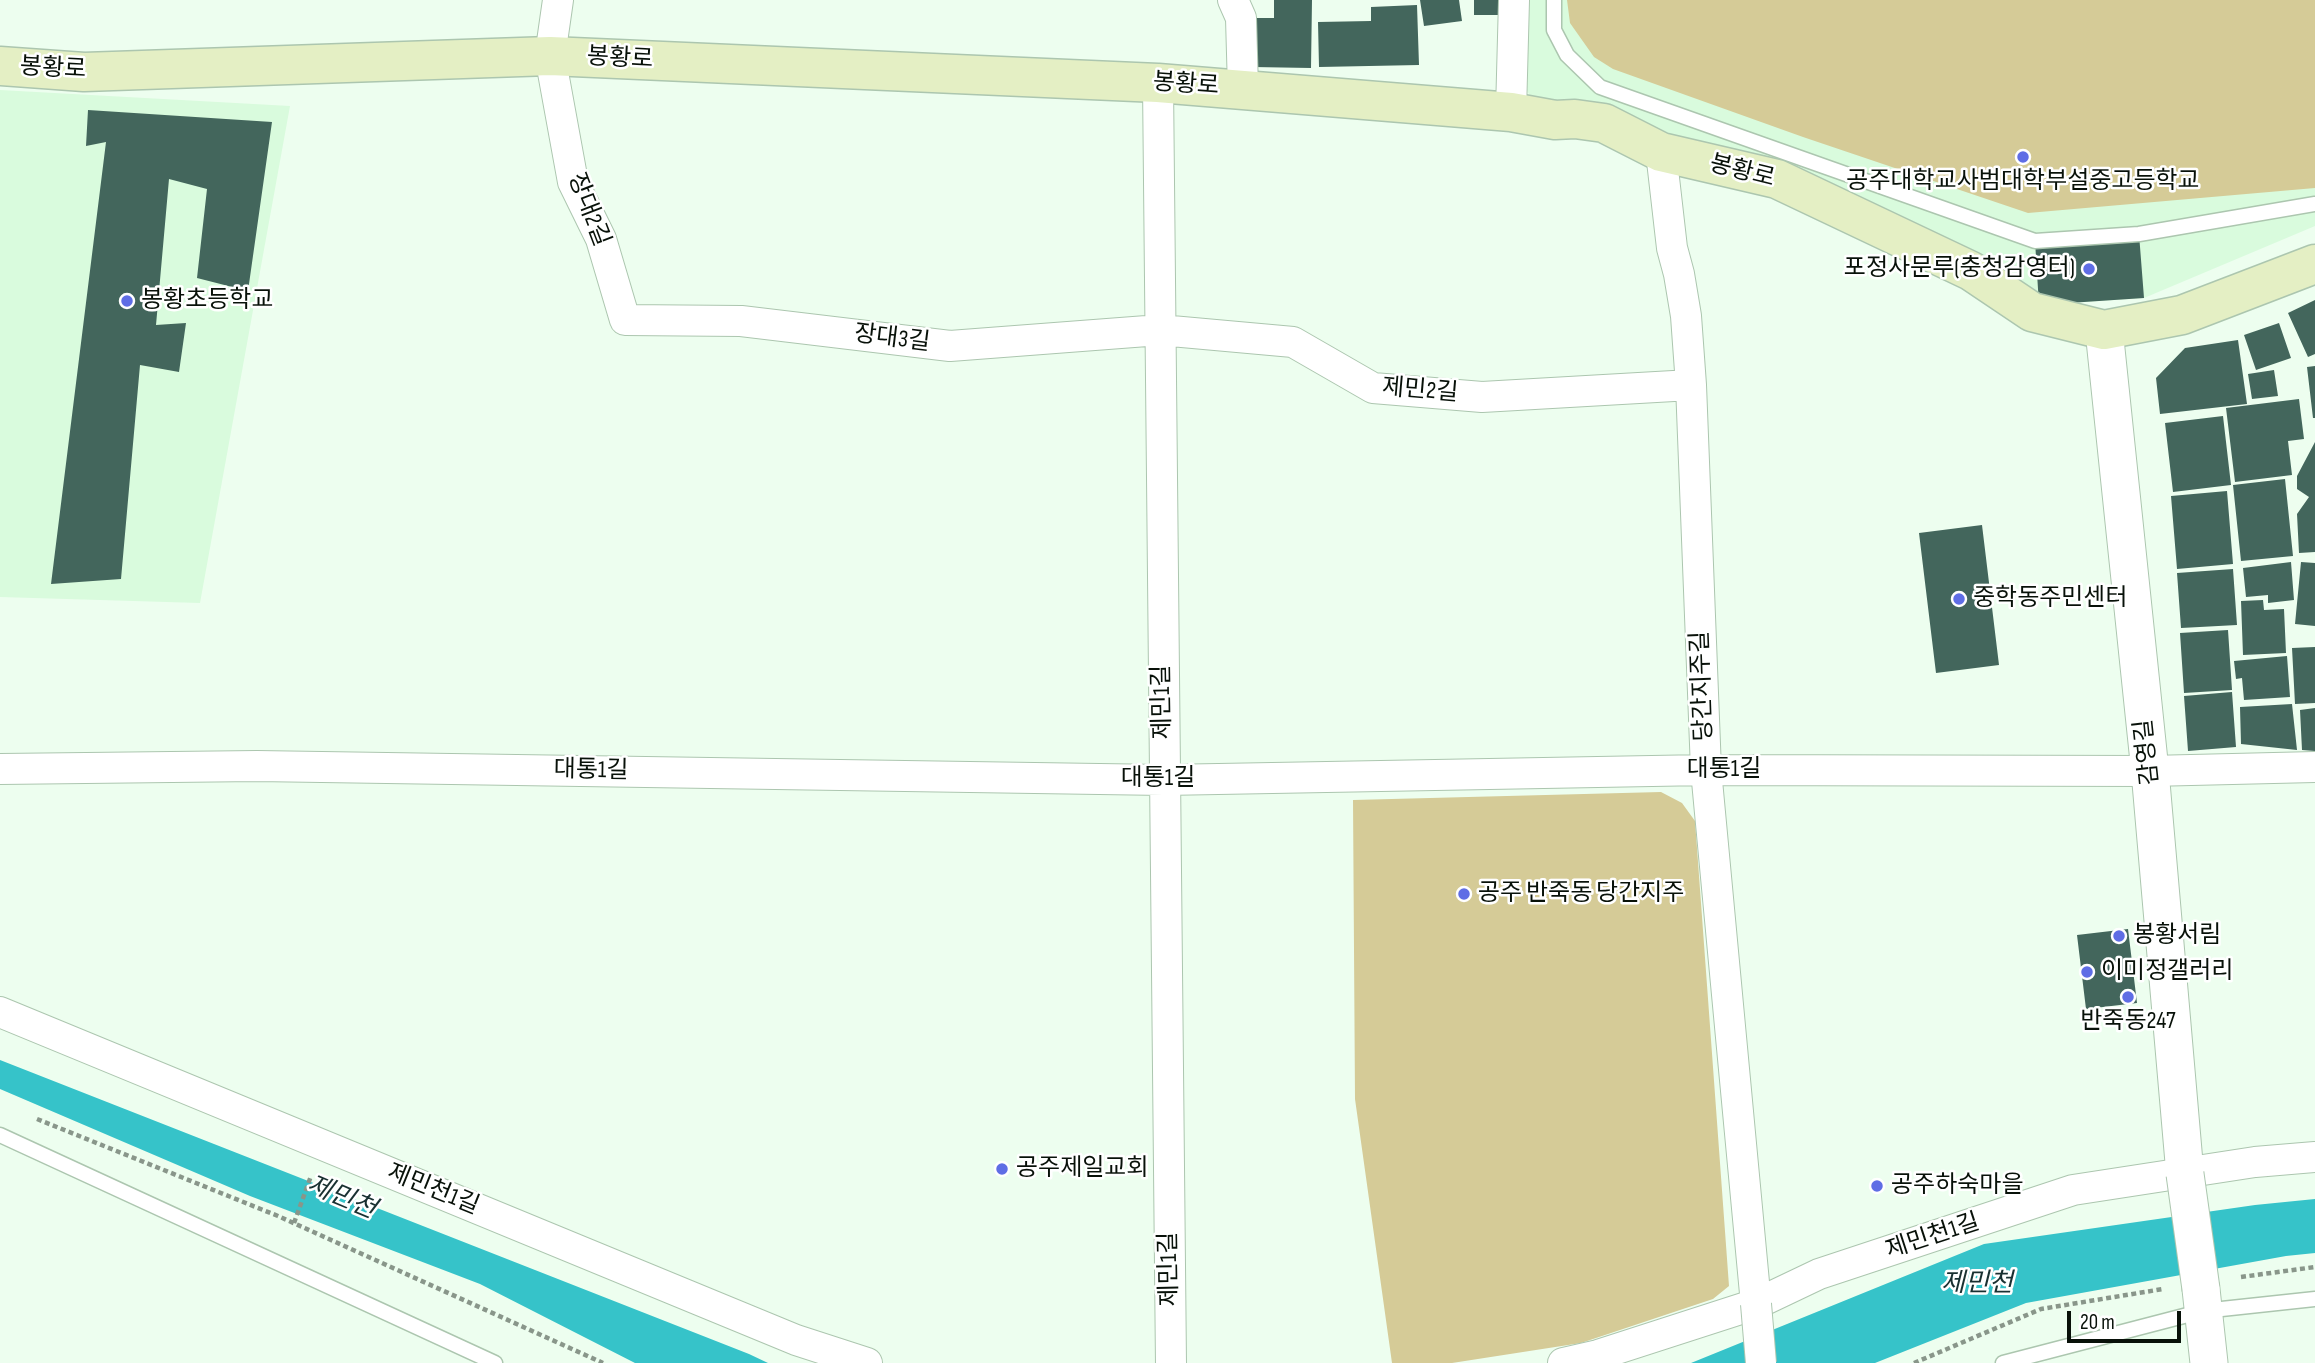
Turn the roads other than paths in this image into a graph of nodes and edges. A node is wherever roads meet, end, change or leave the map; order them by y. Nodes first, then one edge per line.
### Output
1 (558, 0) edge
2 (1233, 0) edge
3 (1514, 0) edge
4 (1554, 0) edge
5 (550, 56) junction
6 (0, 66) edge
7 (1158, 83) junction
8 (1243, 89) junction
9 (1511, 112) junction
10 (1661, 152) junction
11 (2315, 204) edge
12 (2315, 264) edge
13 (625, 320) joint
14 (1160, 330) junction
15 (2104, 330) junction
16 (1692, 384) junction
17 (2315, 767) edge
18 (0, 769) edge
19 (1706, 770) junction
20 (2150, 771) junction
21 (1164, 780) junction
22 (0, 1012) edge
23 (0, 1135) edge
24 (2315, 1157) edge
25 (2185, 1174) junction
26 (2209, 1287) junction
27 (2315, 1298) edge
28 (1756, 1304) junction
29 (495, 1363) edge
30 (867, 1363) edge
31 (1171, 1363) edge
32 (1563, 1363) edge
33 (1761, 1363) edge
34 (2003, 1363) edge
35 (2208, 1363) edge

1 - 5 street, 장대2길
2 - 8 street
3 - 9 street
4 - 11 lane
5 - 6 main road, 봉황로
5 - 7 main road, 봉황로
5 - 13 street, 장대2길
7 - 8 main road, 봉황로
7 - 14 street, 제민1길
8 - 9 main road, 봉황로
9 - 10 main road, 봉황로
10 - 15 main road, 봉황로
10 - 16 street, 당간지주길
12 - 15 main road, 봉황로
13 - 14 street, 장대3길
14 - 16 street, 제민2길
14 - 21 street, 제민1길
15 - 20 street, 감영길
16 - 19 street, 당간지주길
17 - 20 street, 대통1길
18 - 21 street, 대통1길
19 - 20 street, 대통1길
19 - 21 street, 대통1길
19 - 28 street, 당간지주길
20 - 25 street, 감영길
21 - 31 street, 제민1길
22 - 30 street, 제민천1길
23 - 29 lane
24 - 25 street, 제민천1길
25 - 26 street, 감영길, bridge
25 - 28 street, 제민천1길
26 - 27 lane
26 - 34 lane
26 - 35 street
28 - 32 street, 제민천1길
28 - 33 street, 당간지주길, bridge

